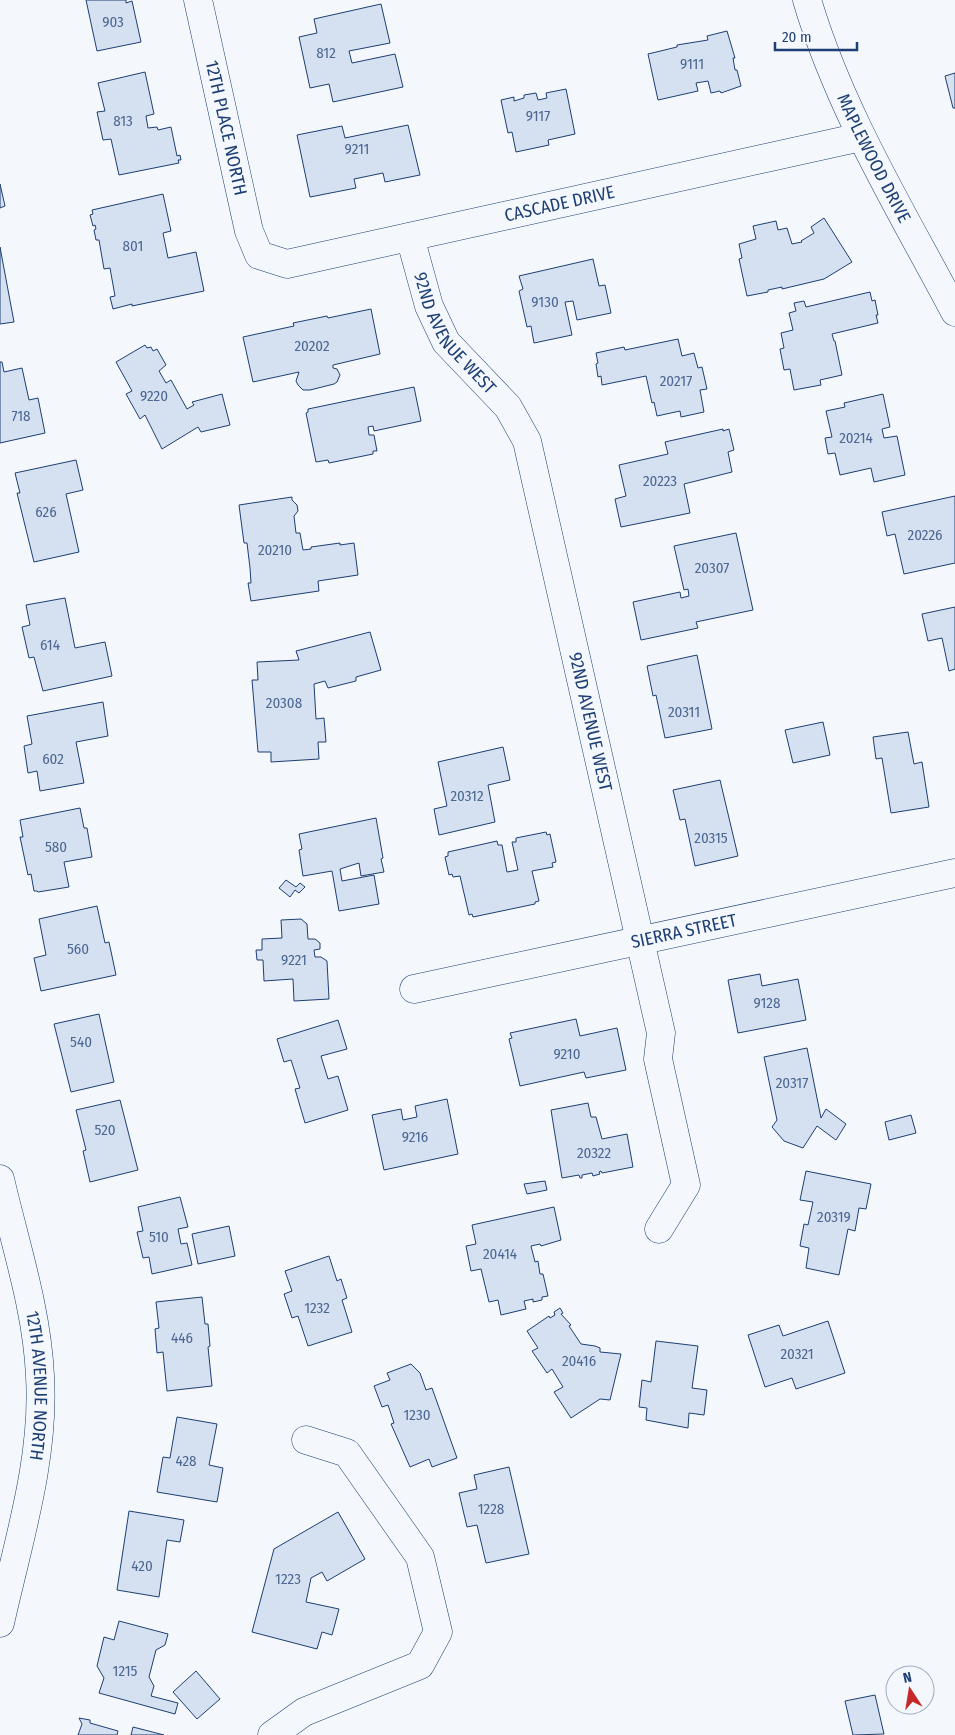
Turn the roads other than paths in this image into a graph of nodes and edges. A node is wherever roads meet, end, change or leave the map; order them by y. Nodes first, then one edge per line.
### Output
1 (198, 0) edge
2 (806, 0) edge
3 (860, 137) junction
4 (410, 237) junction
5 (259, 255) joint
6 (955, 312) edge
7 (955, 873) edge
8 (640, 941) junction
9 (414, 989) dead end
10 (0, 1179) edge
11 (659, 1229) dead end
12 (306, 1440) dead end
13 (0, 1623) edge
14 (305, 1724) edge
15 (272, 1735) edge

1 - 5 street, 12TH PLACE NORTH
2 - 3 street, MAPLEWOOD DRIVE
3 - 4 street, CASCADE DRIVE
3 - 6 street, MAPLEWOOD DRIVE
4 - 5 street, CASCADE DRIVE
4 - 8 street, 92ND AVENUE WEST
7 - 8 street, SIERRA STREET
8 - 9 street, SIERRA STREET
8 - 11 street, 92ND AVENUE WEST
10 - 13 street, 12TH AVENUE NORTH
12 - 14 street
14 - 15 street

